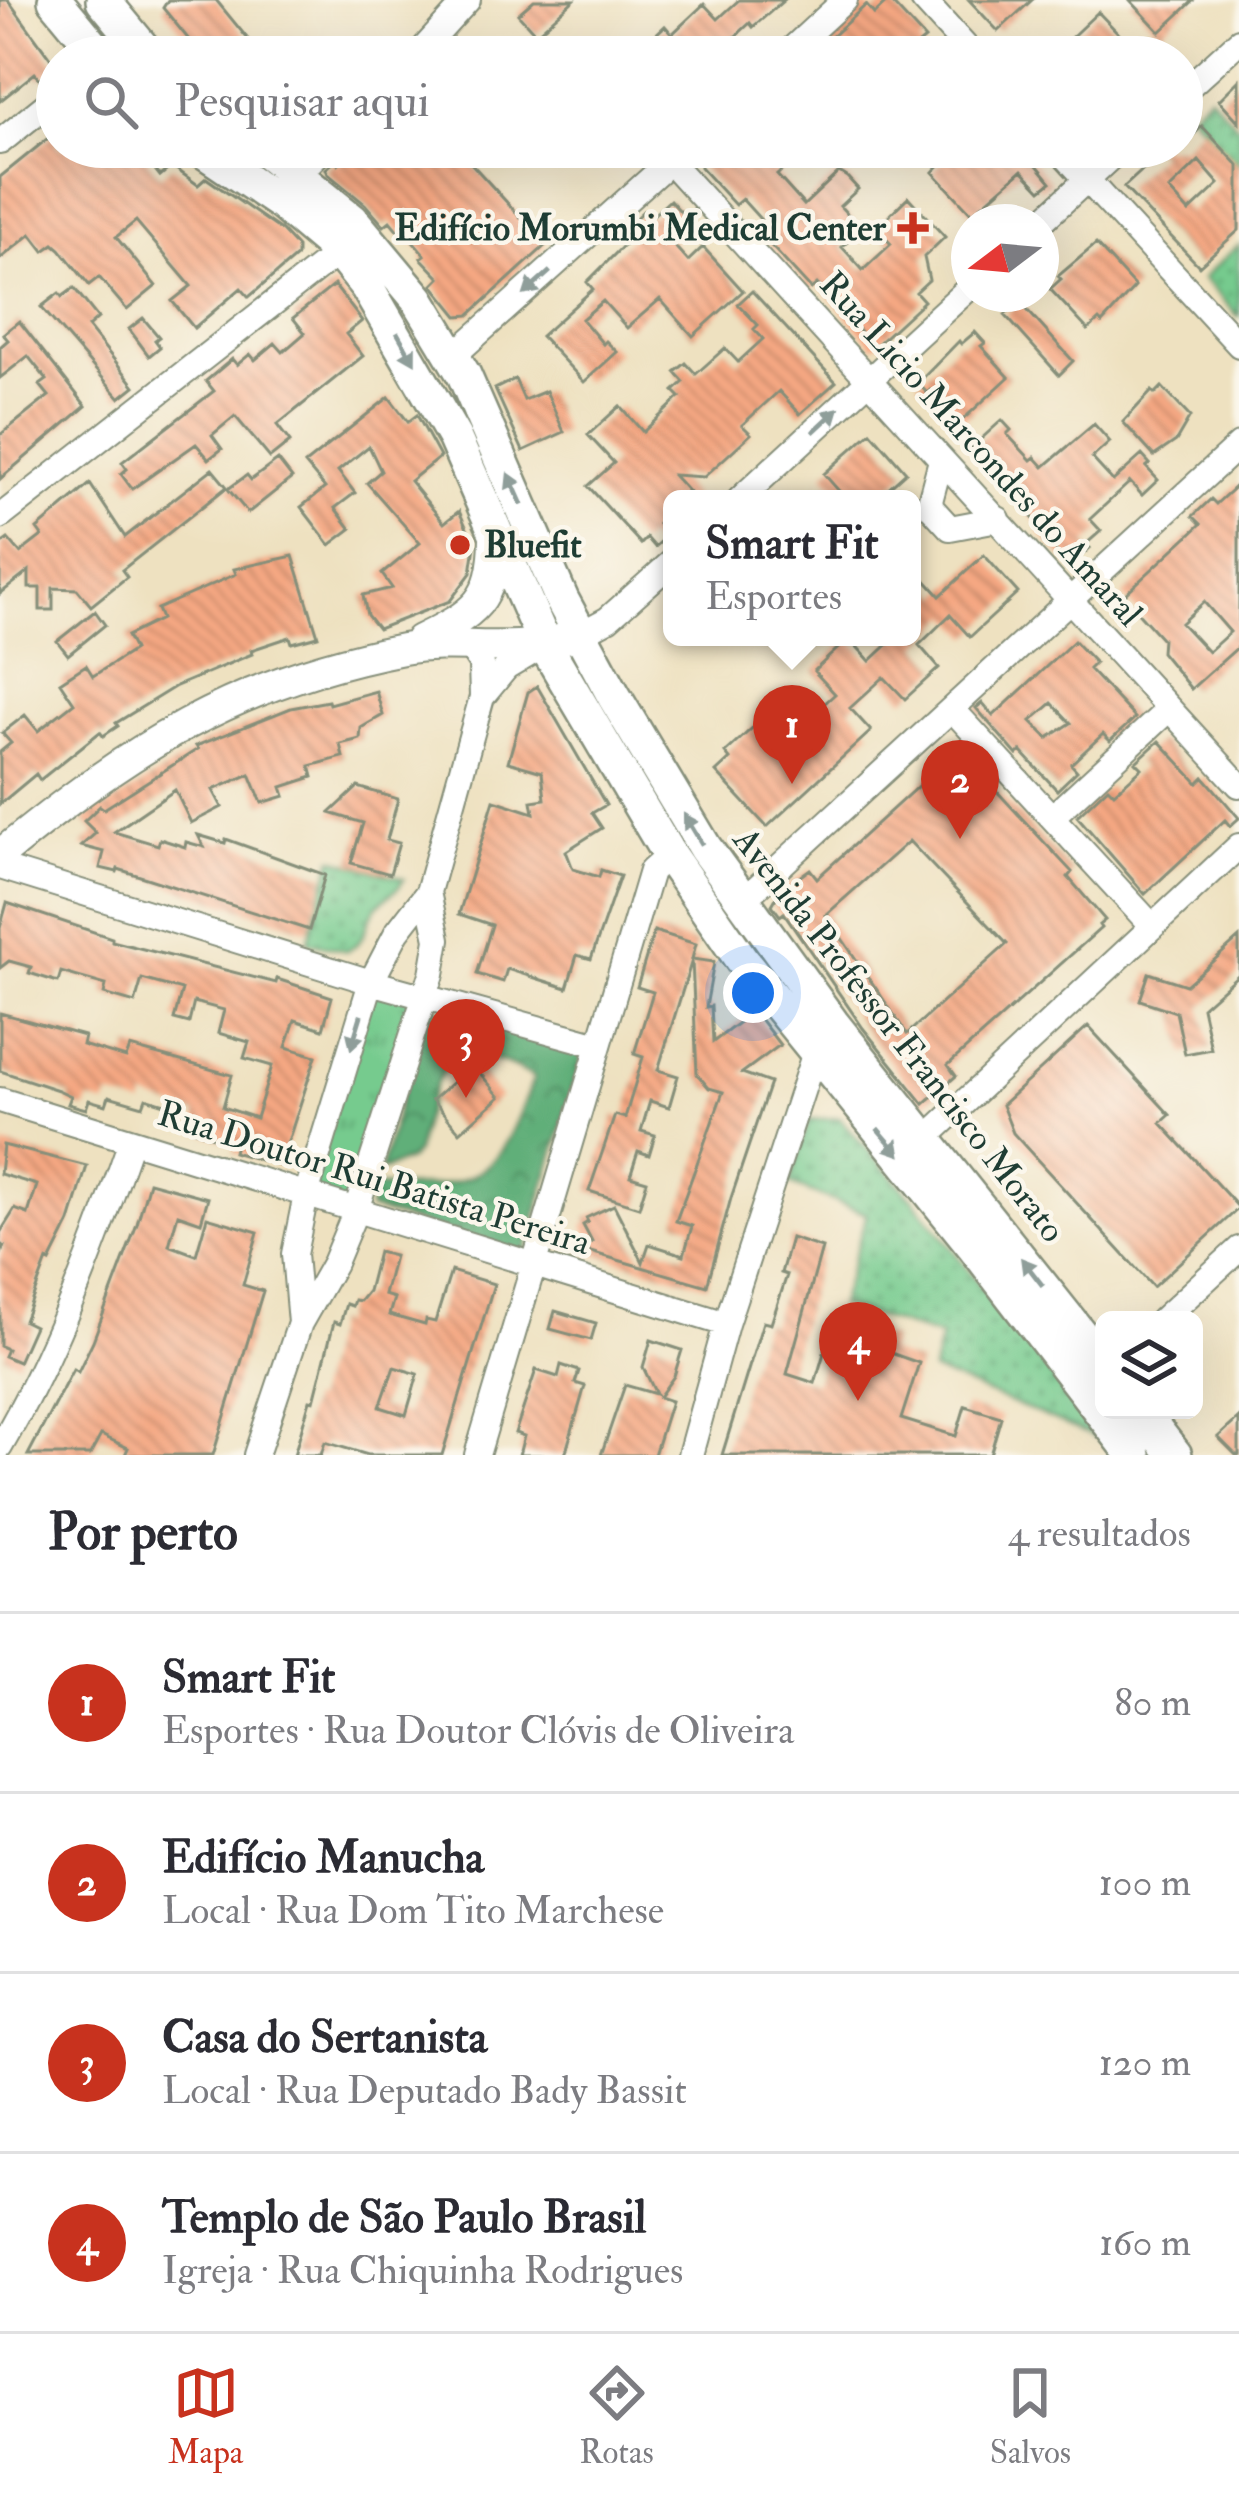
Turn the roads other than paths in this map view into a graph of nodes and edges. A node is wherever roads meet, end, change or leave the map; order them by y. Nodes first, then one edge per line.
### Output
1 (55, 0) edge
2 (103, 0) edge
3 (468, 0) edge
4 (845, 0) edge
5 (923, 0) edge
6 (85, 36) edge
7 (133, 36) edge
8 (435, 36) edge
9 (806, 36) edge
10 (956, 36) edge
11 (1239, 41) edge
12 (1203, 74) edge
13 (36, 113) edge
14 (0, 142) edge
15 (228, 168) edge
16 (288, 168) edge
17 (305, 168) edge
18 (662, 168) edge
19 (690, 168) edge
20 (1077, 168) edge
21 (1099, 168) edge
22 (298, 176) junction
23 (1087, 179) junction
24 (1059, 205) edge
25 (290, 211) junction
26 (339, 252) junction
27 (951, 305) edge
28 (1239, 345) edge
29 (453, 356) junction
30 (868, 381) junction
31 (1239, 445) edge
32 (941, 460) junction
33 (750, 490) edge
34 (0, 517) edge
35 (998, 519) junction
36 (495, 538) junction
37 (663, 570) edge
38 (1072, 601) junction
39 (580, 634) junction
40 (468, 644) junction
41 (545, 645) junction
42 (404, 649) junction
43 (482, 698) junction
44 (1169, 709) junction
45 (953, 710) junction
46 (1239, 785) edge
47 (1052, 817) junction
48 (1239, 846) edge
49 (0, 855) edge
50 (669, 855) junction
51 (0, 867) edge
52 (428, 892) junction
53 (741, 902) junction
54 (1152, 926) junction
55 (370, 982) junction
56 (424, 996) junction
57 (599, 1045) junction
58 (814, 1052) junction
59 (0, 1100) edge
60 (926, 1138) junction
61 (131, 1141) junction
62 (306, 1195) junction
63 (356, 1210) junction
64 (1239, 1249) edge
65 (533, 1265) junction
66 (1172, 1311) edge
67 (300, 1323) junction
68 (726, 1324) junction
69 (1095, 1353) edge
70 (1147, 1419) edge
71 (0, 1447) edge
72 (256, 1455) edge
73 (477, 1455) edge
74 (690, 1455) edge
75 (1134, 1455) edge
76 (1175, 1455) edge

1 - 6 highway
2 - 7 highway
3 - 8 street
4 - 9 street
5 - 10 street
11 - 12 street
13 - 14 street
15 - 25 highway, Avenida Professor Francisco Morato
16 - 22 highway, Avenida Professor Francisco Morato
17 - 22 street
18 -> 29 street
19 - 30 street, Rua Licio Marcondes do Amaral
20 - 23 street
21 - 23 street
22 - 25 street
22 - 29 highway, Avenida Professor Francisco Morato
23 - 24 street
23 - 28 street
25 - 26 highway, Avenida Professor Francisco Morato
26 - 34 street
26 -> 36 highway, Avenida Professor Francisco Morato
27 - 30 street
39 -> 29 highway, Avenida Professor Francisco Morato
30 - 32 street, Rua Licio Marcondes do Amaral
33 -> 30 street
31 - 38 street
32 - 35 street, Rua Licio Marcondes do Amaral
32 - 35 street
35 - 38 street, Rua Licio Marcondes do Amaral
36 - 41 highway, Avenida Professor Francisco Morato
36 - 42 main road
37 - 39 street
38 - 44 street, Rua Licio Marcondes do Amaral
38 - 45 street
39 - 41 main road
53 -> 39 highway, Avenida Professor Francisco Morato
40 - 41 main road
40 - 42 main road
40 - 43 street
41 - 43 street
41 - 50 highway, Avenida Professor Francisco Morato
42 - 49 main road
43 - 52 street
44 - 46 street, Rua Licio Marcondes do Amaral
44 - 47 street
45 - 47 street
45 - 53 street
47 - 54 street
48 - 54 street
50 - 57 street
50 - 58 highway, Avenida Professor Francisco Morato
51 - 55 street
52 - 55 street
52 - 56 street
53 - 60 highway, Avenida Professor Francisco Morato
54 - 60 street
55 - 56 street
55 -> 62 street
56 - 57 street
56 - 63 street
57 - 65 street
58 - 68 street
58 -> 75 highway, Avenida Professor Francisco Morato
59 - 61 street, Rua Doutor Rui Batista Pereira
69 -> 60 highway, Avenida Professor Francisco Morato
61 - 62 street, Rua Doutor Rui Batista Pereira
61 - 71 street
62 - 63 street, Rua Doutor Rui Batista Pereira
62 - 67 street
63 - 65 street, Rua Doutor Rui Batista Pereira
63 - 67 street
64 - 66 street
65 - 68 street, Rua Doutor Rui Batista Pereira
65 - 73 street
67 - 72 street
68 - 74 street
70 - 76 highway

